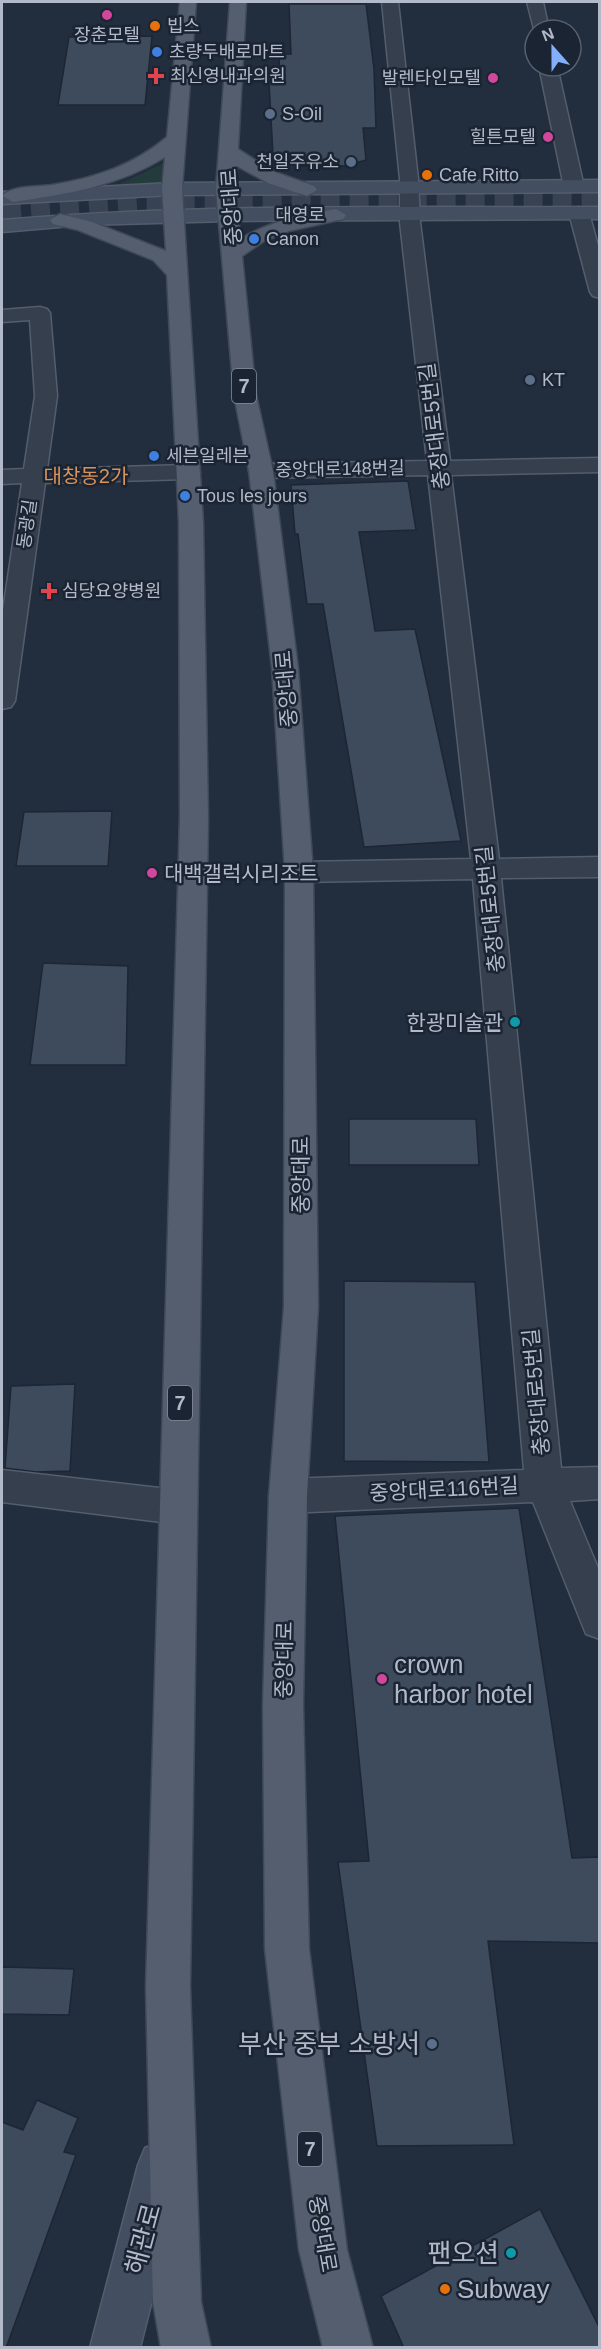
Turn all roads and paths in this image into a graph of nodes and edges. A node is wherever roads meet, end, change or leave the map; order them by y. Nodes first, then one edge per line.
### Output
1 (188, 2) edge
2 (238, 2) edge
3 (390, 2) edge
4 (535, 2) edge
5 (538, 18) edge
6 (551, 78) edge
7 (177, 138) junction
8 (228, 151) junction
9 (600, 186) edge
10 (574, 187) junction
11 (172, 189) junction
12 (226, 189) junction
13 (307, 190) junction
14 (8, 197) edge
15 (409, 201) junction
16 (590, 213) edge
17 (229, 215) junction
18 (336, 215) junction
19 (173, 217) junction
20 (60, 220) junction
21 (2, 226) edge
22 (234, 253) junction
23 (176, 273) junction
24 (600, 292) edge
25 (2, 316) edge
26 (600, 465) edge
27 (439, 468) junction
28 (261, 471) junction
29 (188, 472) junction
30 (33, 476) junction
31 (2, 477) edge
32 (2, 701) edge
33 (600, 867) edge
34 (486, 868) junction
35 (299, 872) junction
36 (600, 1483) edge
37 (544, 1484) junction
38 (2, 1486) edge
39 (288, 1496) junction
40 (177, 1507) junction
41 (600, 1621) edge
42 (171, 2131) junction
43 (115, 2348) edge
44 (186, 2348) edge
45 (348, 2348) edge

1 - 7 main road, 7
2 - 8 main road, 중앙대로 / 7
3 - 15 street, 충장대로5번길
4 - 5 street
6 - 10 street
7 - 11 main road, 7
7 - 14 main road
8 - 12 main road, 중앙대로 / 7
8 - 13 main road
9 - 10 main road, 대영로
10 - 15 main road, 대영로
11 - 12 main road, 대영로
11 - 14 main road, 대영로
11 - 19 main road, 7
12 - 13 main road, 대영로
12 - 17 main road, 중앙대로 / 7
13 - 15 main road, 대영로
15 - 16 main road, 대영로
15 - 18 main road, 대영로
15 - 27 street, 충장대로5번길
16 - 24 street
17 - 18 main road, 대영로
17 - 19 main road, 대영로
17 - 22 main road, 중앙대로 / 7
18 - 22 main road
19 - 20 main road, 대영로
19 - 23 main road, 7
20 - 21 main road, 대영로
20 - 23 main road
22 - 28 main road, 중앙대로 / 7
23 - 29 main road, 7
25 - 30 street, 동광길
26 - 27 street, 중앙대로148번길
27 - 28 street, 중앙대로148번길
27 - 34 street, 충장대로5번길
28 - 35 main road, 중앙대로 / 7
29 - 30 street
29 - 40 main road, 7
30 - 31 street
30 - 32 street, 동광길
33 - 34 street
34 - 35 street
34 - 37 street, 충장대로5번길
35 - 39 main road, 중앙대로 / 7
36 - 37 street, 중앙대로116번길
37 - 39 street, 중앙대로116번길
37 - 41 street, 충장대로5번길
38 - 40 street
39 - 45 main road, 중앙대로 / 7
40 - 42 main road, 7
42 - 43 main road, 해관로
42 - 44 main road, 7

